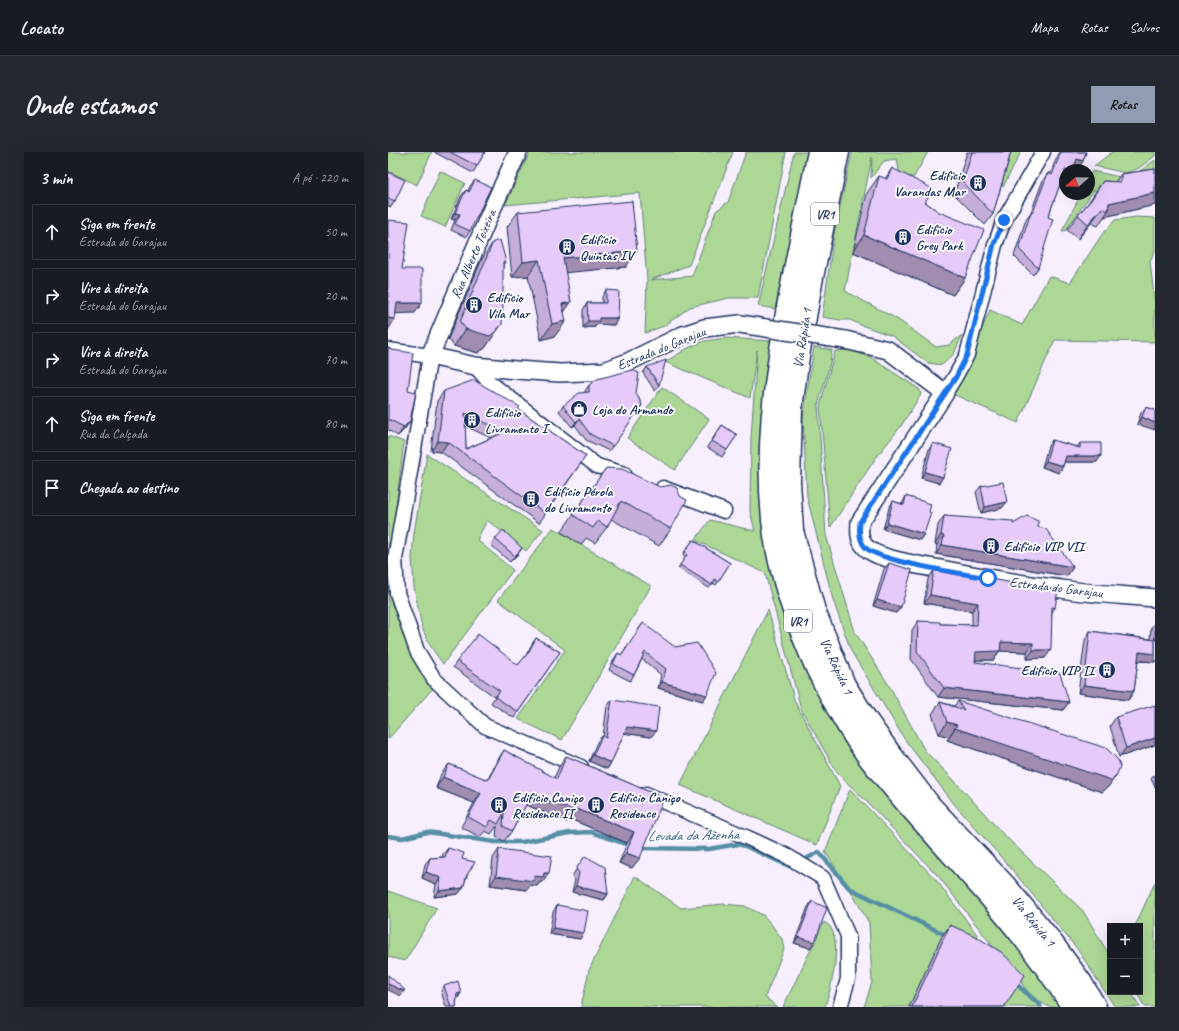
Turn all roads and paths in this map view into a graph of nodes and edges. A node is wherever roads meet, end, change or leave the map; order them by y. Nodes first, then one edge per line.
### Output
1 (518, 152) edge
2 (819, 152) edge
3 (838, 152) edge
4 (1043, 152) edge
5 (388, 350) edge
6 (430, 356) junction
7 (475, 366) junction
8 (945, 392) junction
9 (639, 479) edge
10 (653, 484) edge
11 (724, 511) dead end
12 (1155, 598) edge
13 (593, 772) edge
14 (636, 790) edge
15 (840, 1007) edge
16 (1073, 1007) edge
17 (1095, 1007) edge

1 - 6 street, Rua Alberto Teixeira
2 - 16 highway, Via Rápida 1 / VR1
3 - 17 highway, Via Rápida 1 / VR1
4 - 8 street
5 - 6 street, Estrada do Garajau
6 - 7 street, Estrada do Garajau
6 - 13 street
7 - 8 street, Estrada do Garajau, bridge
7 - 9 street
8 - 12 street, Estrada do Garajau
10 - 11 street
14 - 15 street

